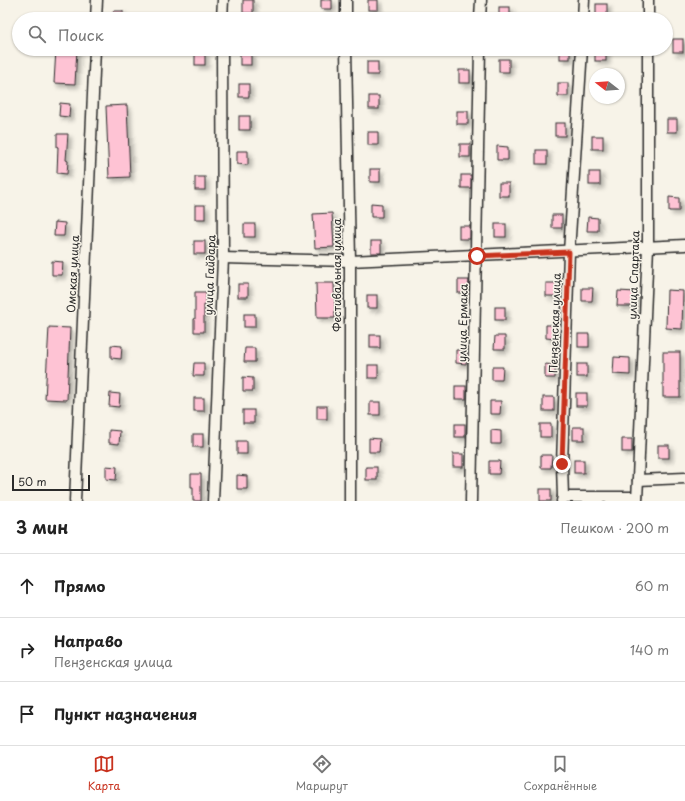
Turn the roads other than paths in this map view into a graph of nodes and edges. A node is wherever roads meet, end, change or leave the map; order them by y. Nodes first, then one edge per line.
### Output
1 (97, 0) edge
2 (222, 0) edge
3 (346, 0) edge
4 (481, 0) edge
5 (584, 0) edge
6 (648, 0) edge
7 (96, 12) edge
8 (222, 12) edge
9 (346, 12) edge
10 (480, 12) edge
11 (583, 12) edge
12 (648, 12) edge
13 (95, 56) edge
14 (222, 56) edge
15 (346, 56) edge
16 (480, 56) edge
17 (582, 56) edge
18 (648, 56) edge
19 (685, 245) edge
20 (648, 247) junction
21 (569, 252) junction
22 (477, 256) junction
23 (223, 258) junction
24 (350, 261) junction
25 (685, 478) edge
26 (638, 480) junction
27 (562, 499) edge
28 (637, 499) edge
29 (75, 501) edge
30 (213, 501) edge
31 (350, 501) edge
32 (471, 501) edge

1 - 7 street
2 - 8 street
3 - 9 street
4 - 10 street
5 - 11 street
6 - 12 street
13 - 29 street, Омская улица
14 - 23 street, улица Гайдара
15 - 24 street, Фестивальная улица
16 - 22 street, улица Ермака
17 - 21 street, Пензенская улица
18 - 20 street, улица Спартака
19 - 20 street
20 - 21 street
20 - 26 street, улица Спартака
21 - 22 street
21 - 27 street, Пензенская улица
22 - 24 street
22 - 32 street, улица Ермака
23 - 24 street
23 - 30 street, улица Гайдара
24 - 31 street, Фестивальная улица
25 - 26 street
26 - 28 street, улица Спартака
27 - 28 street

